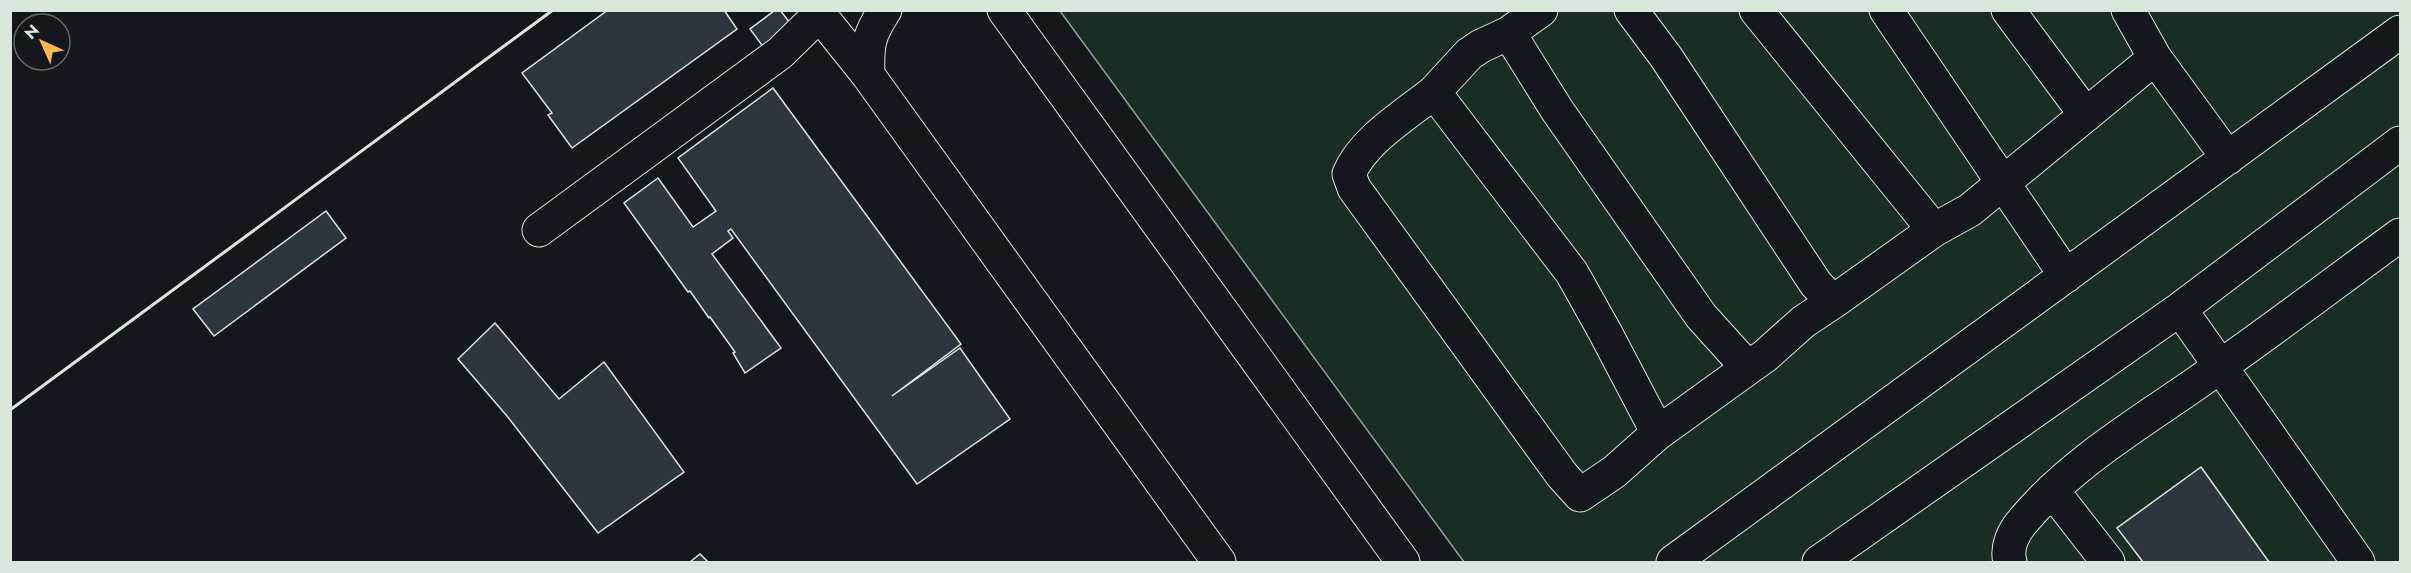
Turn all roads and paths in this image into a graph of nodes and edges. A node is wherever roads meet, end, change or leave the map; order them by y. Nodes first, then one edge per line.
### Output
1 (885, 10) edge
2 (1004, 10) edge
3 (1540, 10) edge
4 (1631, 10) edge
5 (1756, 10) edge
6 (1886, 10) edge
7 (2008, 10) edge
8 (2128, 10) edge
9 (817, 13) edge
10 (2400, 32) edge
11 (1509, 33) junction
12 (2155, 58) junction
13 (868, 75) junction
14 (1434, 92) junction
15 (2086, 115) junction
16 (2400, 143) edge
17 (2228, 158) junction
18 (2002, 184) junction
19 (539, 230) dead end
20 (1934, 230) junction
21 (2400, 235) edge
22 (2066, 276) junction
23 (1833, 302) junction
24 (2180, 309) junction
25 (2220, 367) junction
26 (1748, 368) junction
27 (1659, 433) junction
28 (2052, 490) junction
29 (1219, 562) edge
30 (1403, 562) edge
31 (1673, 562) edge
32 (1819, 562) edge
33 (2010, 562) edge
34 (2108, 562) edge
35 (2358, 562) edge

1 - 13 lane
2 - 30 lane
3 - 11 lane
4 - 23 lane
5 - 20 lane
6 - 18 lane
7 - 15 lane
8 - 12 lane
9 - 13 lane
9 - 19 lane
10 - 17 lane
11 - 14 lane
11 - 26 lane
12 - 15 lane
12 - 17 lane
13 - 29 lane
14 - 27 lane
14 - 27 lane
15 - 18 lane
16 - 24 lane
17 - 22 lane
18 - 20 lane
18 - 22 lane
20 - 23 lane
21 - 25 lane
22 - 31 lane
23 - 26 lane
24 - 25 lane
24 - 32 lane
25 - 28 lane
25 - 35 lane
26 - 27 lane
28 - 33 lane
28 - 34 lane

